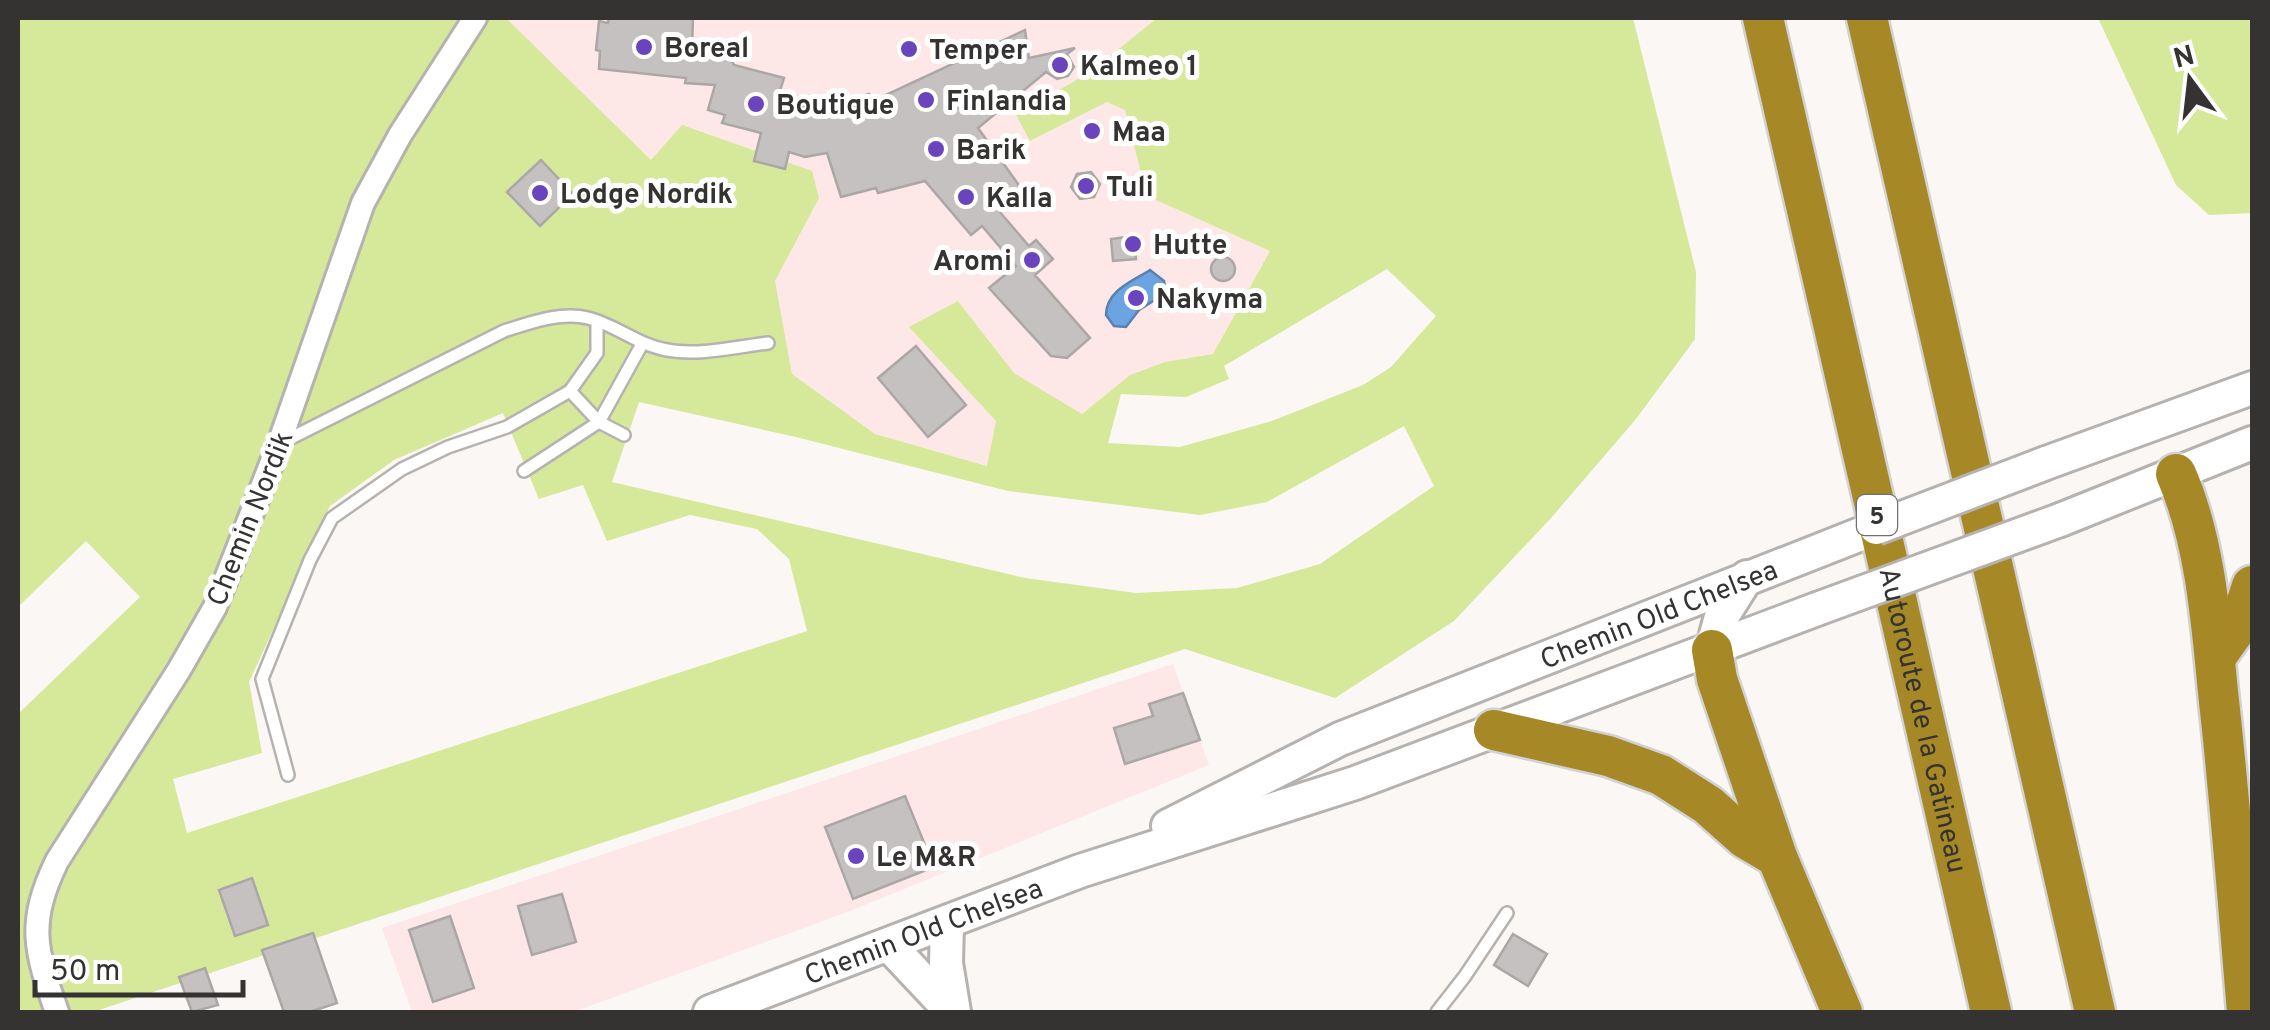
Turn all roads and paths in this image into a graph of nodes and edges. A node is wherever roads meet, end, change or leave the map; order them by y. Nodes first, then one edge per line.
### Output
1 (475, 18) edge
2 (1763, 18) edge
3 (1868, 18) edge
4 (598, 321) junction
5 (768, 342) dead end
6 (642, 344) junction
7 (2252, 388) edge
8 (570, 391) junction
9 (599, 422) junction
10 (2135, 431) junction
11 (624, 435) dead end
12 (280, 444) junction
13 (2252, 444) edge
14 (524, 471) dead end
15 (2176, 474) junction
16 (1747, 577) junction
17 (2252, 586) edge
18 (1712, 650) junction
19 (2214, 658) junction
20 (1494, 730) junction
21 (288, 775) dead end
22 (1777, 858) junction
23 (1080, 872) junction
24 (1507, 913) dead end
25 (947, 923) junction
26 (888, 945) junction
27 (57, 1012) edge
28 (710, 1012) edge
29 (953, 1012) edge
30 (1436, 1012) edge
31 (1842, 1012) edge
32 (1991, 1012) edge
33 (2095, 1012) edge
34 (2246, 1012) edge

1 - 12 street, Chemin Nordik
2 - 32 highway, Autoroute de la Gatineau / 5
3 - 33 highway
4 - 6 lane
4 - 8 lane
4 - 12 lane
5 - 6 lane
6 - 9 lane
7 - 10 street, Chemin Old Chelsea
8 - 9 lane
8 - 21 lane
9 - 11 lane
9 - 14 lane
10 - 15 street
10 - 16 street, Chemin Old Chelsea, bridge
12 - 27 street, Chemin Nordik
13 - 15 street, Chemin Old Chelsea
15 - 18 street, Chemin Old Chelsea, bridge
15 - 19 highway
16 - 18 street
16 - 23 street, Chemin Old Chelsea
17 - 19 highway
18 - 20 street, Chemin Old Chelsea
18 - 22 highway
19 - 34 highway
20 - 22 highway
20 - 23 street, Chemin Old Chelsea
22 - 31 highway
23 - 25 street, Chemin Old Chelsea
24 - 30 lane
25 - 26 street, Chemin Old Chelsea
25 - 29 street
26 - 28 street, Chemin Old Chelsea
26 - 29 street

